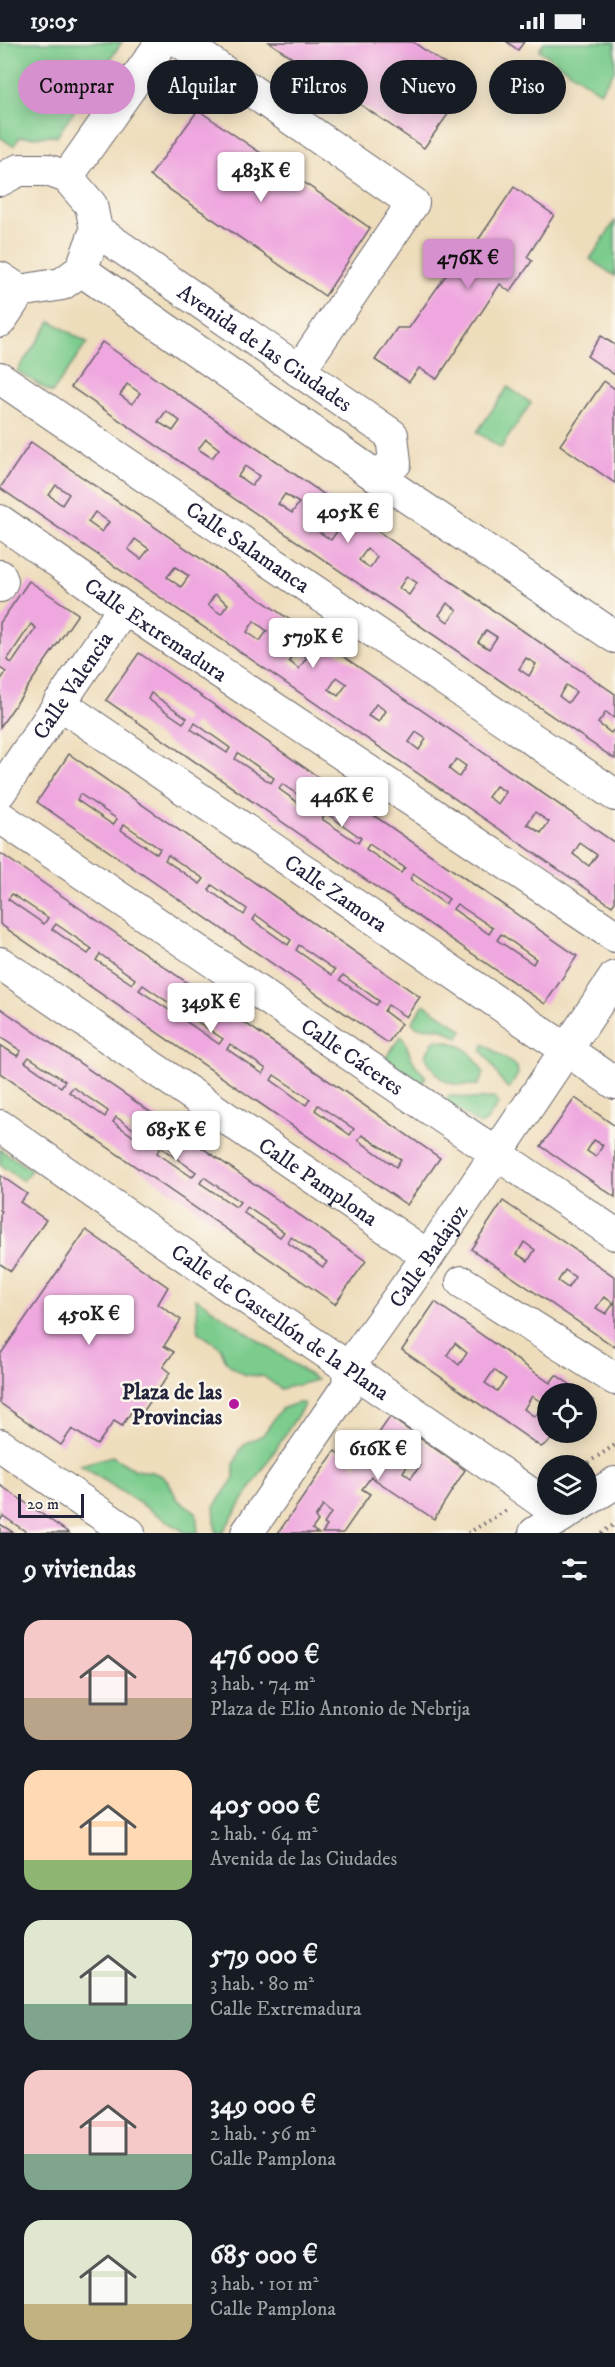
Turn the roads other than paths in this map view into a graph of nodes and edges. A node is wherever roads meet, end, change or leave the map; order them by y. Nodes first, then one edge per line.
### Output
1 (162, 42) edge
2 (181, 42) edge
3 (6, 171) edge
4 (67, 177) junction
5 (96, 230) junction
6 (81, 270) junction
7 (10, 285) edge
8 (0, 321) edge
9 (299, 371) junction
10 (0, 378) edge
11 (376, 476) junction
12 (0, 521) edge
13 (0, 576) edge
14 (0, 586) edge
15 (124, 608) junction
16 (615, 637) edge
17 (59, 703) junction
18 (0, 792) edge
19 (615, 795) edge
20 (0, 817) edge
21 (615, 936) edge
22 (0, 963) edge
23 (615, 977) edge
24 (566, 1049) junction
25 (615, 1083) edge
26 (0, 1126) edge
27 (497, 1154) junction
28 (615, 1234) edge
29 (428, 1256) junction
30 (462, 1282) dead end
31 (349, 1367) junction
32 (615, 1379) edge
33 (0, 1445) edge
34 (615, 1483) edge
35 (561, 1519) edge
36 (129, 1533) edge
37 (247, 1533) edge

1 - 4 street
2 - 9 street
3 - 4 street
4 - 5 street
5 - 6 street
5 - 9 street, Avenida de las Ciudades
6 - 7 street
6 - 11 street, Avenida de las Ciudades
7 - 8 street
9 - 11 street, Avenida de las Ciudades
10 - 19 street, Calle Salamanca
11 - 16 street, Avenida de las Ciudades
12 - 15 street, Calle Extremadura
13 - 14 street
15 - 17 street, Calle Valencia
15 - 21 street, Calle Extremadura
17 - 18 street, Calle Valencia
17 - 24 street, Calle Zamora
20 - 27 street, Calle Cáceres
22 - 29 street, Calle Pamplona
23 - 24 street, Calle Badajoz
24 - 25 street, Calle Zamora
24 - 27 street, Calle Badajoz
26 - 31 street, Calle de Castellón de la Plana
27 - 28 street, Calle Cáceres
27 - 29 street, Calle Badajoz
29 - 31 street, Calle Badajoz
30 - 32 street
31 - 35 street, Calle de Castellón de la Plana
31 - 37 street, Calle Badajoz
33 - 36 street
34 - 35 street

